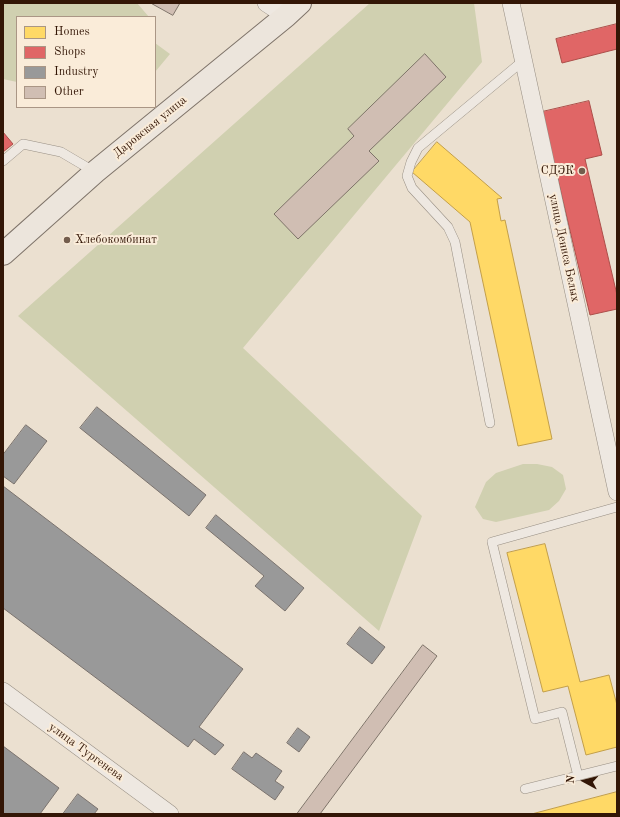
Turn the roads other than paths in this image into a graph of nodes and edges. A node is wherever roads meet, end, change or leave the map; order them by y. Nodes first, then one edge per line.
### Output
1 (266, 3) edge
2 (511, 3) edge
3 (293, 9) edge
4 (524, 60) junction
5 (3, 161) edge
6 (95, 172) junction
7 (3, 254) edge
8 (490, 423) dead end
9 (617, 492) edge
10 (617, 507) edge
11 (3, 691) edge
12 (617, 766) edge
13 (578, 776) junction
14 (525, 789) dead end
15 (170, 814) edge

1 - 3 street
2 - 4 street, улица Дениса Белых
3 - 6 highway, Даровская улица
4 - 8 lane
4 - 9 street, улица Дениса Белых
5 - 6 lane
6 - 7 highway, Даровская улица
10 - 13 lane
11 - 15 street, улица Тургенева
12 - 13 lane
13 - 14 lane

